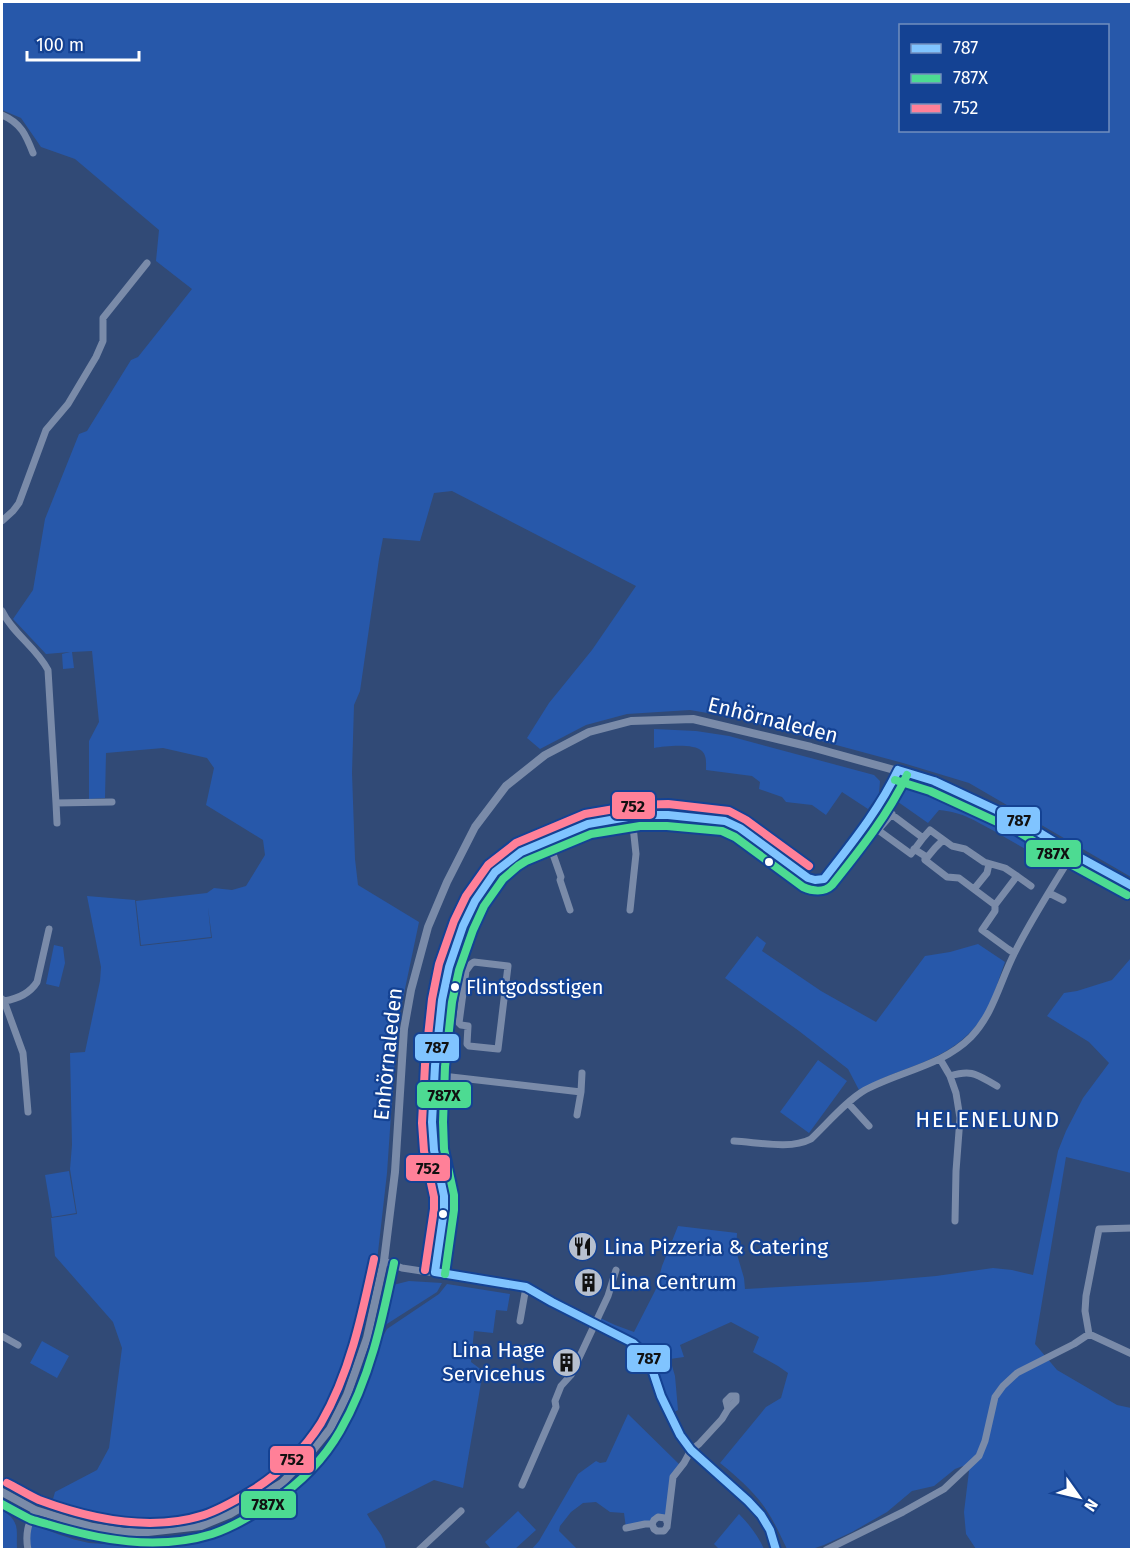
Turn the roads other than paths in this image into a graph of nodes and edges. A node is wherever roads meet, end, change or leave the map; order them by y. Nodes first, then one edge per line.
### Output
1 (2, 115) edge
2 (33, 153) dead end
3 (147, 263) dead end
4 (2, 521) edge
5 (2, 611) edge
6 (898, 770) junction
7 (112, 802) dead end
8 (56, 803) junction
9 (879, 805) junction
10 (892, 814) junction
11 (632, 817) junction
12 (57, 823) dead end
13 (922, 838) junction
14 (548, 840) junction
15 (943, 840) junction
16 (914, 849) junction
17 (1073, 853) junction
18 (925, 860) junction
19 (989, 864) junction
20 (1017, 876) junction
21 (1031, 886) dead end
22 (1131, 886) edge
23 (974, 889) junction
24 (1049, 893) junction
25 (1063, 900) dead end
26 (995, 905) junction
27 (570, 910) dead end
28 (630, 910) dead end
29 (49, 929) dead end
30 (1014, 953) junction
31 (449, 967) junction
32 (465, 971) junction
33 (3, 1000) edge
34 (940, 1059) junction
35 (582, 1073) dead end
36 (434, 1074) junction
37 (950, 1076) junction
38 (997, 1086) dead end
39 (580, 1092) junction
40 (848, 1104) junction
41 (28, 1112) dead end
42 (578, 1114) dead end
43 (869, 1126) dead end
44 (734, 1141) dead end
45 (955, 1221) dead end
46 (1131, 1228) edge
47 (384, 1262) junction
48 (616, 1270) dead end
49 (435, 1272) junction
50 (526, 1287) junction
51 (520, 1321) dead end
52 (594, 1324) junction
53 (1089, 1334) junction
54 (2, 1336) edge
55 (18, 1345) dead end
56 (1131, 1354) edge
57 (728, 1409) dead end
58 (691, 1450) junction
59 (522, 1485) dead end
60 (2, 1491) edge
61 (35, 1510) junction
62 (461, 1511) dead end
63 (626, 1528) dead end
64 (28, 1550) edge
65 (418, 1550) edge
66 (776, 1550) edge
67 (826, 1550) edge

1 - 2 street
3 - 4 street
5 - 8 street
6 - 9 street
6 - 17 street, Enhörnaleden
6 - 47 street, Enhörnaleden
7 - 8 street
8 - 12 street
9 - 10 street
9 - 11 street
10 - 13 street
10 - 16 street
11 - 14 street
11 - 28 street
13 - 15 street
13 - 16 street
14 - 27 street
14 - 31 street
15 - 18 street
15 - 19 street
16 - 18 street
17 - 22 street, Enhörnaleden
17 - 24 street
18 - 23 street
19 - 20 street
19 - 23 street
20 - 21 street
20 - 26 street
23 - 26 street
24 - 25 street
24 - 30 street
26 - 30 street
29 - 33 street
30 - 34 street
31 - 32 street
31 - 36 street
32 - 32 street
33 - 41 street
34 - 37 street
34 - 40 street
35 - 39 street
36 - 39 street
36 - 49 street
37 - 38 street
37 - 45 street
39 - 42 street
40 - 43 street
40 - 44 street
46 - 53 street
47 - 49 street
47 - 61 street, Enhörnaleden
48 - 52 street
49 - 50 street
50 - 51 street
50 - 52 street
52 - 58 street
52 - 59 street
53 - 56 street
53 - 67 street
54 - 55 street
57 - 58 street
58 - 63 street
58 - 66 street
60 - 61 street, Enhörnaleden
61 - 64 street
62 - 65 street

